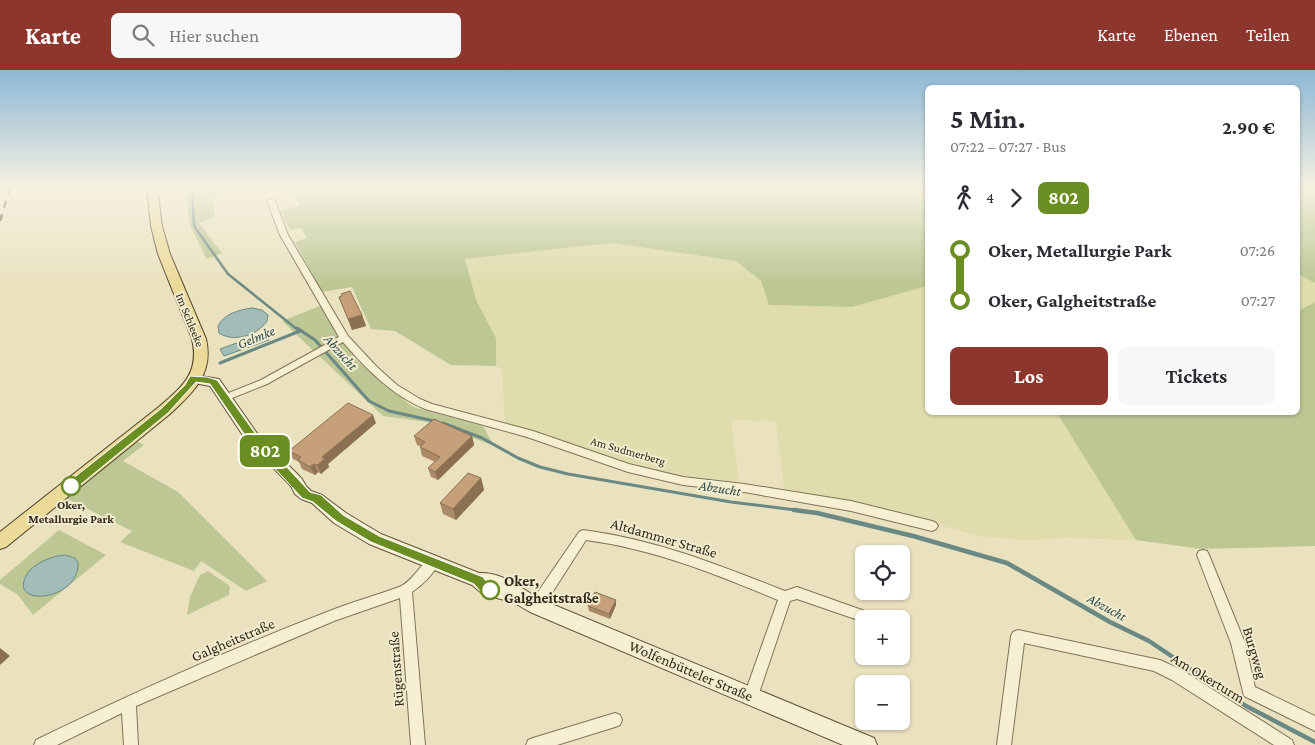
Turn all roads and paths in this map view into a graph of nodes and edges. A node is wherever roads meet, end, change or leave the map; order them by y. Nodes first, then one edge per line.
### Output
1 (157, 220) edge
2 (278, 220) edge
3 (339, 341) junction
4 (194, 379) junction
5 (224, 398) junction
6 (932, 526) dead end
7 (0, 542) edge
8 (1203, 555) dead end
9 (433, 563) junction
10 (406, 590) junction
11 (785, 597) junction
12 (536, 606) junction
13 (855, 613) edge
14 (751, 696) junction
15 (129, 702) junction
16 (615, 720) dead end
17 (1315, 724) edge
18 (41, 745) edge
19 (131, 745) edge
20 (418, 745) edge
21 (533, 745) edge
22 (867, 745) edge
23 (1004, 745) edge
24 (1287, 745) edge

1 - 4 main road, Im Schleeke
2 - 3 street, Am Sudmerberg
3 - 5 street
3 - 6 street, Am Sudmerberg
4 - 5 main road, Wolfenbütteler Straße
4 - 7 main road, Im Schleeke
5 - 9 main road, Wolfenbütteler Straße
8 - 17 street, Burgweg
9 - 10 street, Galgheitstraße
9 - 12 main road, Wolfenbütteler Straße
10 - 15 street, Galgheitstraße
10 - 20 street, Rügenstraße
11 - 12 street, Altdammer Straße
11 - 13 street, Altdammer Straße
11 - 14 street
12 - 14 main road, Wolfenbütteler Straße
14 - 22 main road, Wolfenbütteler Straße
15 - 18 street, Galgheitstraße
15 - 19 street
16 - 21 street
23 - 24 street, Am Okerturm

